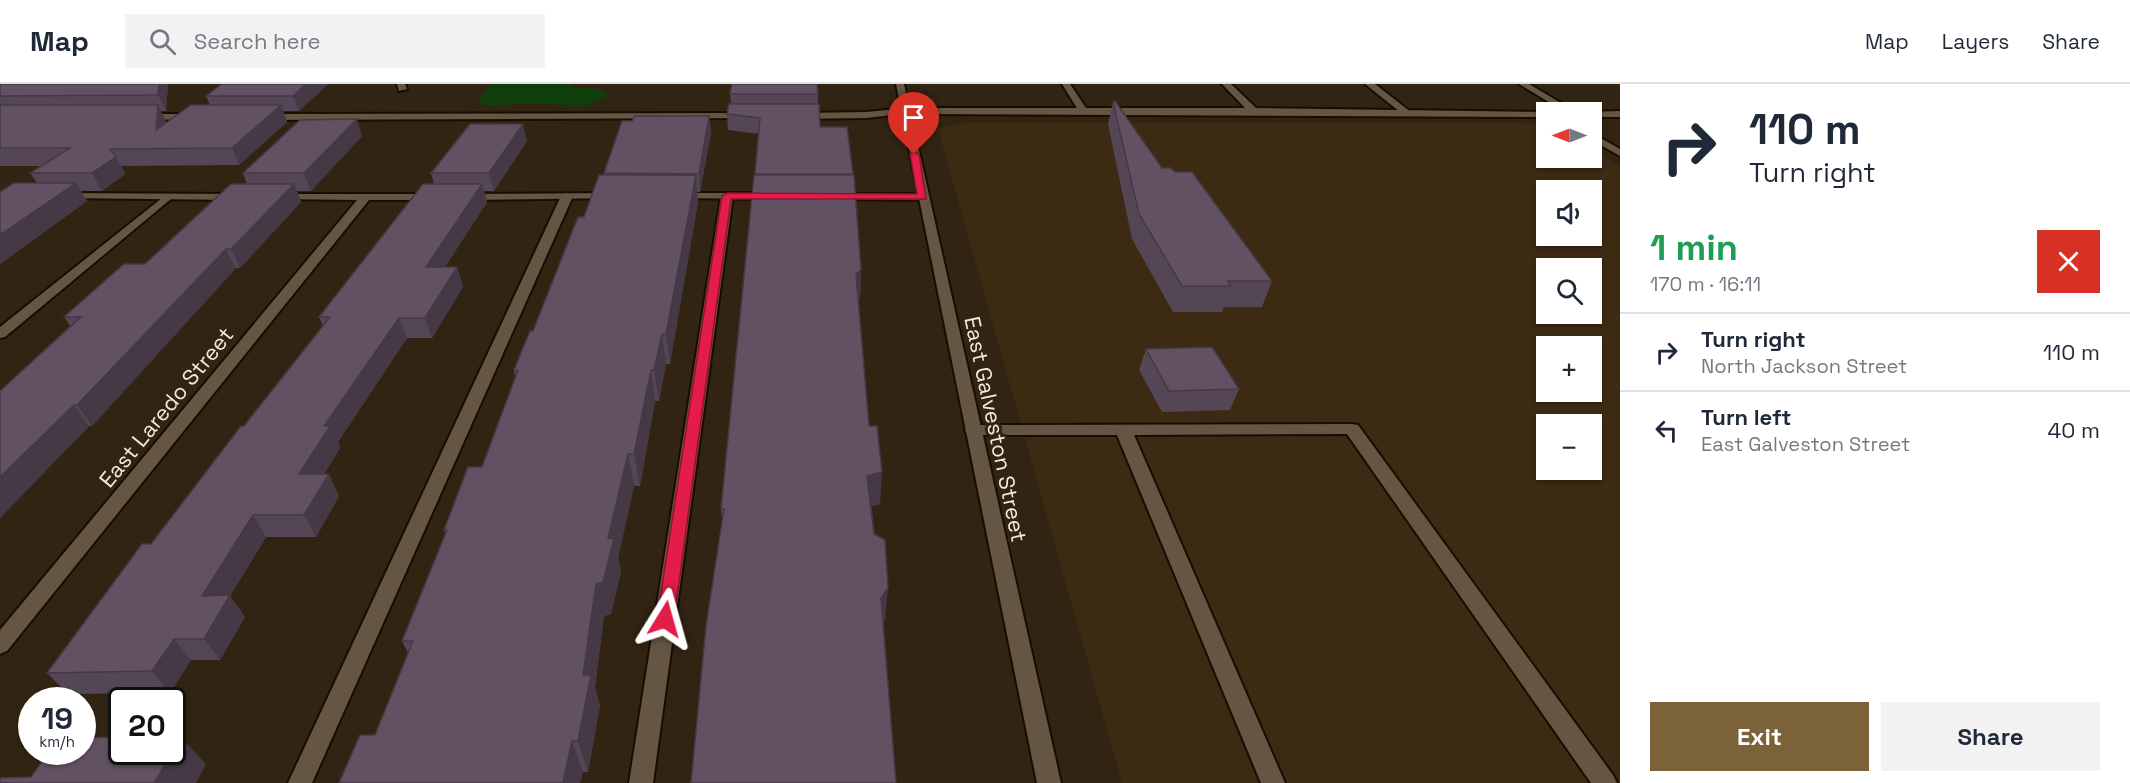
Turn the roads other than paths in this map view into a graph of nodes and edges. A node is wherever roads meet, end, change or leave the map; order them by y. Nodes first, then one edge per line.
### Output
1 (900, 84) edge
2 (1066, 84) edge
3 (1226, 84) edge
4 (1369, 84) edge
5 (1523, 84) edge
6 (1554, 102) edge
7 (906, 111) junction
8 (1083, 111) junction
9 (1253, 111) junction
10 (1407, 113) junction
11 (1536, 114) edge
12 (1602, 114) edge
13 (1620, 114) edge
14 (759, 116) edge
15 (783, 116) edge
16 (128, 117) edge
17 (211, 117) edge
18 (246, 117) edge
19 (1602, 142) edge
20 (1620, 153) edge
21 (48, 196) edge
22 (567, 196) junction
23 (624, 196) edge
24 (670, 196) edge
25 (727, 196) junction
26 (784, 196) edge
27 (819, 196) edge
28 (167, 197) junction
29 (366, 197) junction
30 (923, 197) junction
31 (0, 334) edge
32 (1123, 429) junction
33 (973, 430) junction
34 (0, 645) edge
35 (300, 783) edge
36 (641, 783) edge
37 (1049, 783) edge
38 (1273, 783) edge
39 (1605, 783) edge

1 - 7 street, East Galveston Street
2 - 8 street
3 - 9 street
4 - 10 street
5 - 6 street
7 - 8 street
7 - 15 street
7 - 30 street, East Galveston Street
8 - 9 street
9 - 10 street
10 - 11 street
12 - 13 street
14 - 18 street
16 - 17 street
19 - 20 street
21 - 28 street
22 - 23 street
22 - 29 street
22 - 35 street
24 - 25 street
25 - 26 street
25 - 36 street
27 - 30 street
28 - 29 street
28 - 31 street
29 - 34 street, East Laredo Street
30 - 33 street, East Galveston Street
32 - 33 street
32 - 38 street
32 - 39 street
33 - 37 street, East Galveston Street

